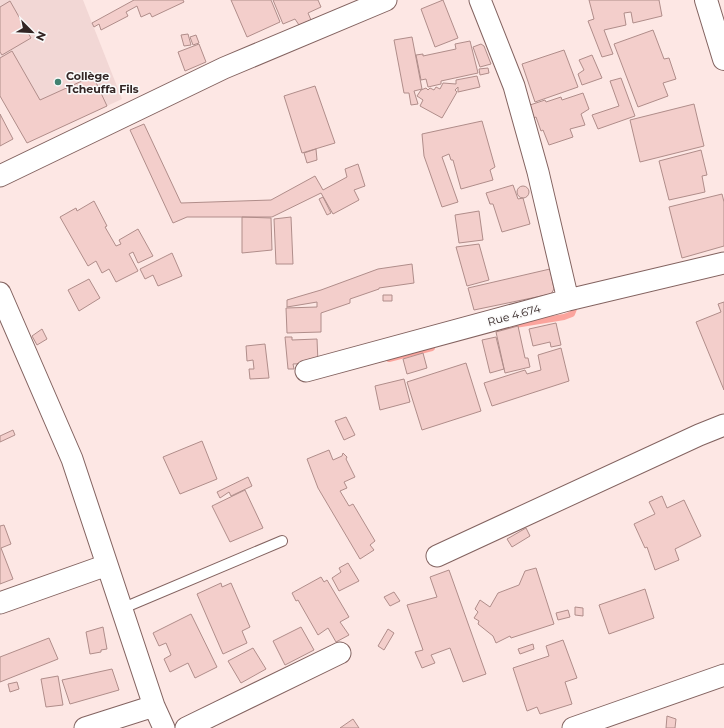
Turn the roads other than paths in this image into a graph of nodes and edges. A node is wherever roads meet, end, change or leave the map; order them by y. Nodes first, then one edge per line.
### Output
1 (386, 0) edge
2 (480, 0) edge
3 (706, 0) edge
4 (724, 59) edge
5 (0, 176) edge
6 (724, 264) edge
7 (0, 293) edge
8 (568, 300) junction
9 (306, 371) dead end
10 (724, 425) edge
11 (282, 541) dead end
12 (437, 556) dead end
13 (107, 565) junction
14 (0, 603) edge
15 (121, 609) junction
16 (340, 653) dead end
17 (724, 675) edge
18 (154, 706) junction
19 (85, 728) edge
20 (164, 728) edge
21 (186, 728) edge
22 (573, 728) edge

1 - 5 street
2 - 8 street
3 - 4 street
6 - 8 street, Rue 4.674
7 - 13 street
8 - 9 street, Rue 4.674
10 - 12 street
11 - 15 lane
13 - 14 street
13 - 15 street
15 - 18 street
16 - 21 street
17 - 22 street
18 - 19 street
18 - 20 street

